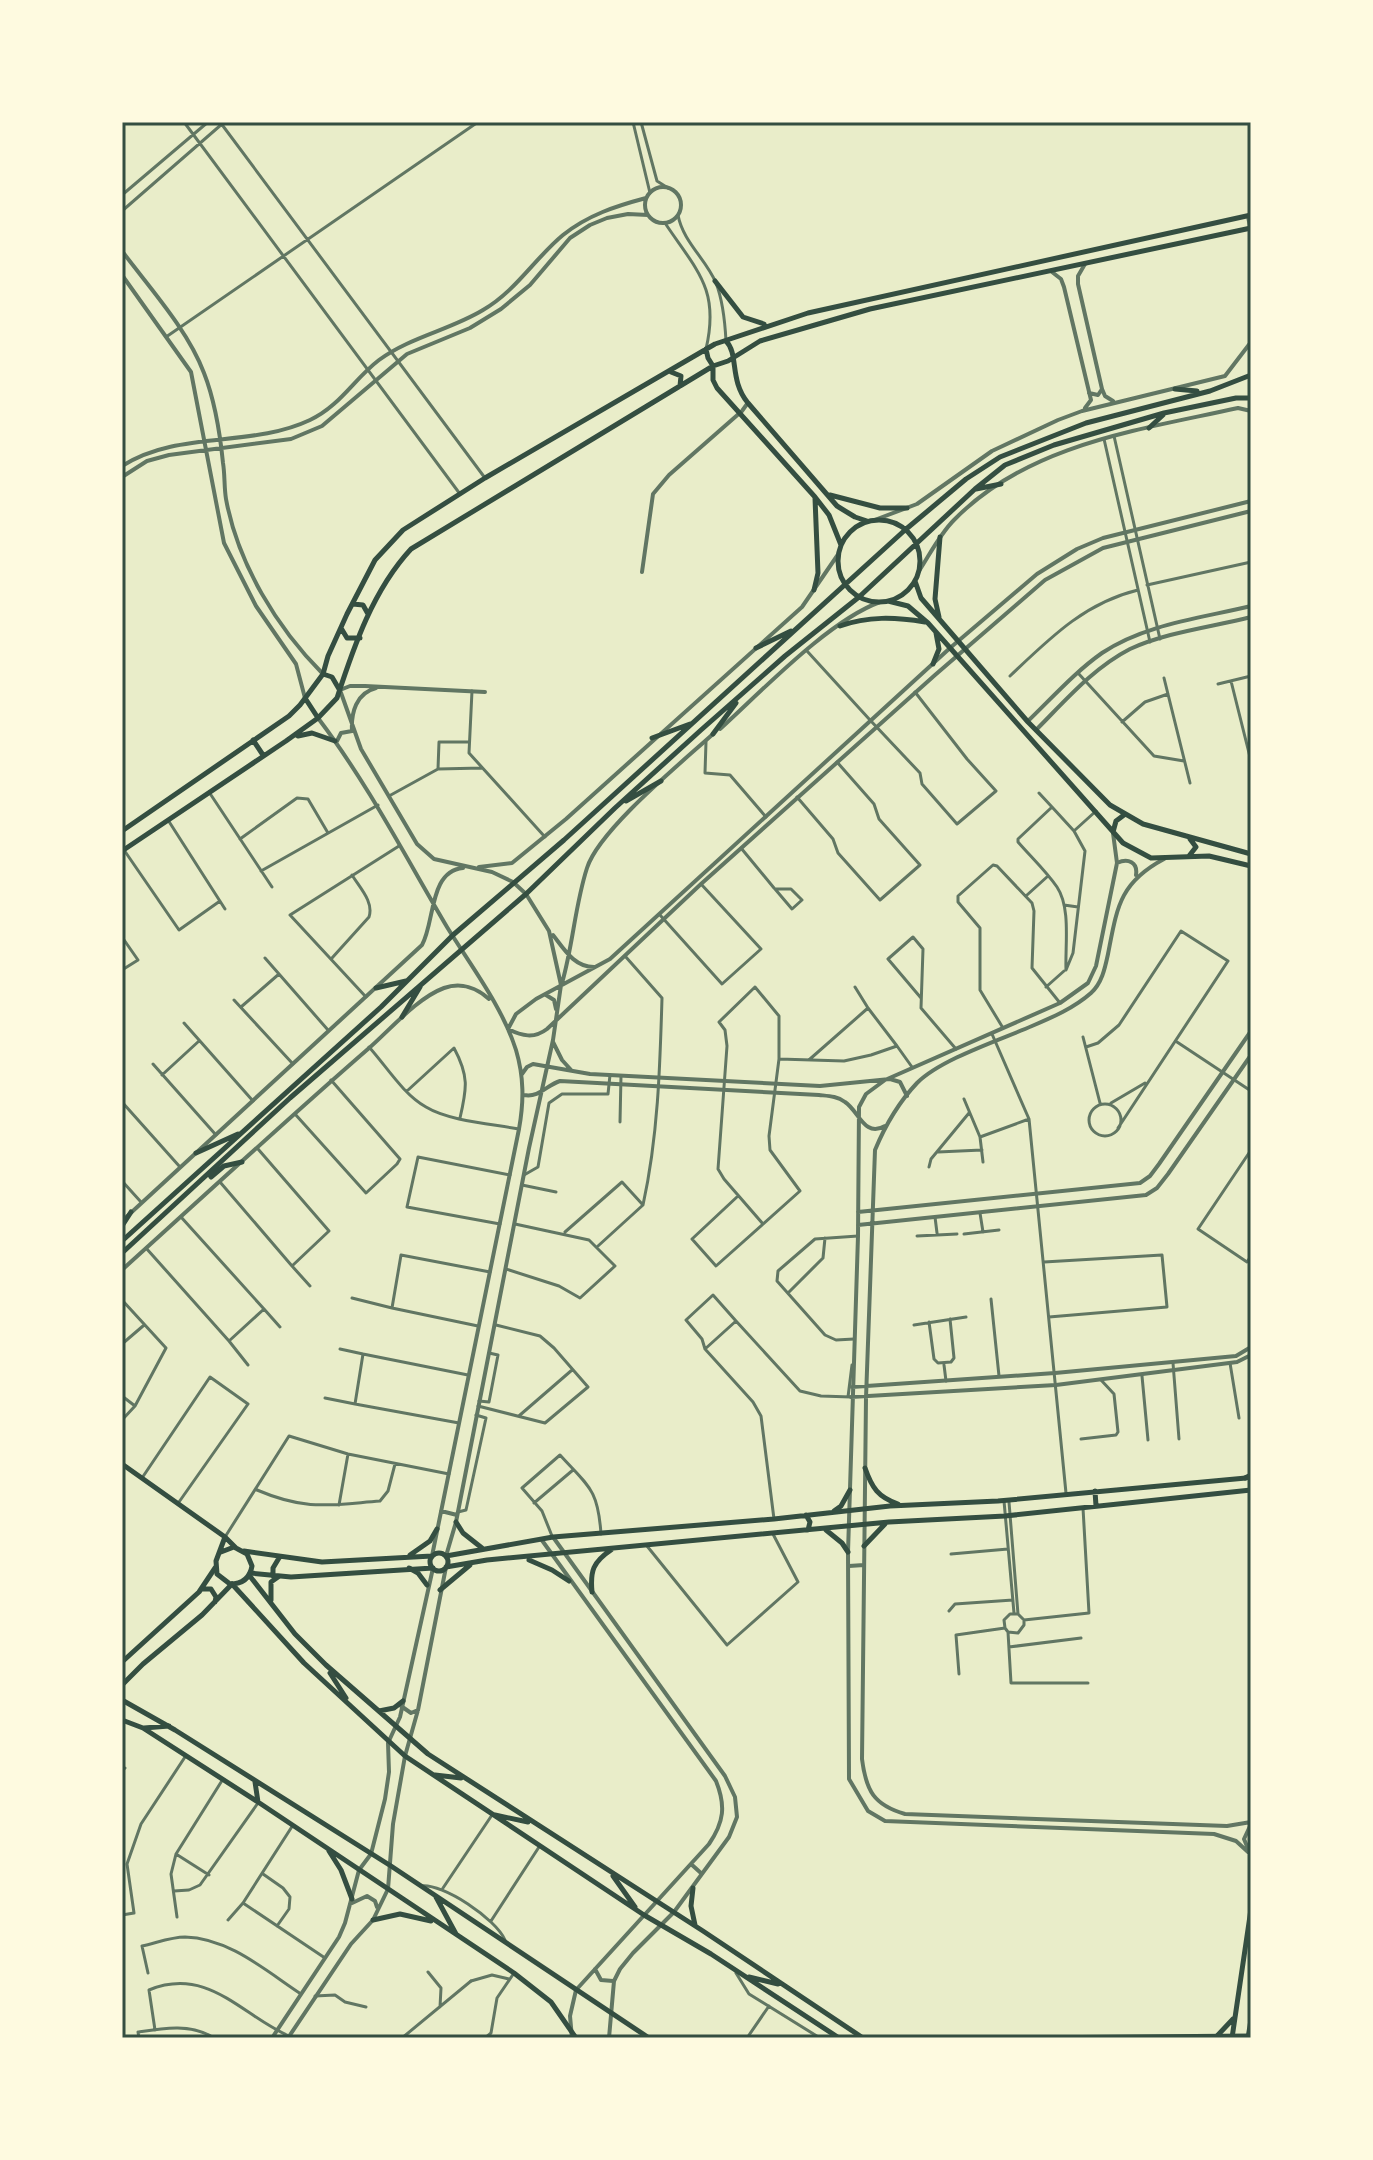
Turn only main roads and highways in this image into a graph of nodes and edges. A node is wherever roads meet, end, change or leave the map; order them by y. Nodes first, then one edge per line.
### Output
1 (1249, 215) edge
2 (1251, 230) edge
3 (715, 281) road end
4 (769, 324) junction
5 (726, 341) junction
6 (706, 349) junction
7 (733, 357) junction
8 (713, 366) junction
9 (671, 372) junction
10 (1251, 375) edge
11 (680, 387) junction
12 (1175, 389) road end
13 (1210, 391) junction
14 (1251, 398) edge
15 (1164, 413) junction
16 (1149, 428) road end
17 (1001, 484) road end
18 (975, 489) junction
19 (827, 494) junction
20 (815, 497) junction
21 (907, 508) road end
22 (870, 521) junction
23 (905, 530) junction
24 (940, 537) road end
25 (916, 544) junction
26 (840, 549) junction
27 (915, 581) junction
28 (846, 585) junction
29 (814, 590) road end
30 (859, 597) junction
31 (888, 601) junction
32 (352, 604) junction
33 (369, 615) junction
34 (939, 618) junction
35 (928, 623) junction
36 (840, 626) road end
37 (341, 627) junction
38 (796, 629) junction
39 (936, 632) junction
40 (360, 638) junction
41 (756, 648) road end
42 (933, 664) road end
43 (323, 674) junction
44 (340, 690) junction
45 (743, 693) junction
46 (305, 698) junction
47 (318, 718) junction
48 (695, 723) junction
49 (713, 734) road end
50 (652, 738) road end
51 (253, 740) junction
52 (286, 741) junction
53 (336, 742) road end
54 (263, 755) junction
55 (661, 781) road end
56 (1106, 802) junction
57 (615, 808) junction
58 (1096, 811) junction
59 (1124, 815) junction
60 (122, 831) edge
61 (1113, 833) junction
62 (1188, 838) junction
63 (123, 850) edge
64 (1251, 854) edge
65 (1188, 856) junction
66 (1251, 866) edge
67 (407, 980) junction
68 (424, 981) junction
69 (376, 988) road end
70 (402, 1017) road end
71 (243, 1132) junction
72 (196, 1153) road end
73 (242, 1162) road end
74 (178, 1202) junction
75 (131, 1212) road end
76 (122, 1223) edge
77 (122, 1241) edge
78 (122, 1253) edge
79 (122, 1464) edge
80 (865, 1468) road end
81 (1249, 1477) edge
82 (850, 1490) road end
83 (1251, 1490) edge
84 (1095, 1491) junction
85 (890, 1506) junction
86 (903, 1506) junction
87 (1096, 1506) junction
88 (832, 1512) junction
89 (806, 1515) junction
90 (457, 1516) road end
91 (888, 1522) junction
92 (437, 1529) road end
93 (825, 1529) junction
94 (808, 1530) junction
95 (225, 1537) junction
96 (864, 1546) road end
97 (236, 1548) junction
98 (485, 1548) junction
99 (611, 1550) junction
100 (244, 1551) junction
101 (221, 1552) junction
102 (848, 1552) road end
103 (432, 1556) junction
104 (446, 1556) junction
105 (279, 1558) junction
106 (406, 1558) junction
107 (524, 1558) junction
108 (344, 1560) junction
109 (487, 1560) junction
110 (474, 1561) junction
111 (322, 1562) junction
112 (446, 1567) junction
113 (215, 1568) junction
114 (408, 1568) junction
115 (433, 1568) junction
116 (345, 1573) junction
117 (249, 1574) junction
118 (276, 1576) junction
119 (323, 1576) junction
120 (569, 1581) road end
121 (232, 1584) junction
122 (427, 1585) road end
123 (201, 1589) junction
124 (439, 1592) road end
125 (592, 1592) road end
126 (271, 1601) junction
127 (215, 1603) junction
128 (122, 1662) edge
129 (326, 1665) junction
130 (122, 1685) edge
131 (122, 1700) edge
132 (402, 1704) road end
133 (350, 1706) junction
134 (376, 1711) junction
135 (122, 1720) edge
136 (169, 1726) junction
137 (143, 1728) junction
138 (434, 1775) junction
139 (464, 1778) junction
140 (255, 1781) junction
141 (258, 1802) junction
142 (492, 1815) junction
143 (533, 1823) junction
144 (326, 1846) junction
145 (612, 1873) junction
146 (693, 1888) road end
147 (436, 1896) junction
148 (351, 1901) road end
149 (1251, 1909) edge
150 (641, 1913) junction
151 (373, 1920) road end
152 (440, 1924) junction
153 (695, 1926) junction
154 (456, 1935) junction
155 (744, 1976) junction
156 (782, 1985) junction
157 (1236, 2015) junction
158 (1251, 2020) edge
159 (1217, 2036) junction
160 (573, 2037) edge
161 (1178, 2037) edge
162 (1232, 2037) edge
163 (1249, 2037) edge
164 (649, 2038) edge
165 (839, 2038) edge
166 (863, 2038) edge
167 (1026, 2038) edge

1 - 4 main road
2 - 7 main road
3 - 4 main road
4 - 5 main road
5 - 6 main road
5 - 7 main road
6 - 8 main road
6 - 9 main road
7 - 8 main road
7 - 19 main road
8 - 11 main road
8 - 20 main road
9 - 11 main road
9 - 32 main road
10 - 13 main road
11 - 33 main road
12 - 13 main road
13 - 23 main road
14 - 15 main road
15 - 16 main road
15 - 18 main road
17 - 18 main road
18 - 25 main road
19 - 21 main road
19 - 22 main road
20 - 26 main road
20 - 29 main road
22 - 23 main road
22 - 26 main road
23 - 25 main road
23 - 28 main road
24 - 34 main road
25 - 27 main road
25 - 30 main road
26 - 28 main road
27 - 31 main road
27 - 34 main road
28 - 30 main road
28 - 38 main road
30 - 31 main road
30 - 45 main road
31 - 35 main road
32 - 33 main road
32 - 37 main road
33 - 40 main road
34 - 56 main road
35 - 36 main road
35 - 39 main road
37 - 40 main road
37 - 43 main road
38 - 41 main road
38 - 48 main road
39 - 42 main road
39 - 58 main road
40 - 44 main road
43 - 44 main road
43 - 46 main road
44 - 47 main road
45 - 49 main road
45 - 57 main road
46 - 47 main road
46 - 51 main road
47 - 52 main road
48 - 50 main road
48 - 67 main road
51 - 54 main road
51 - 60 main road
52 - 53 main road
52 - 54 main road
54 - 63 main road
55 - 57 main road
56 - 58 main road
56 - 59 main road
57 - 68 main road
58 - 61 main road
59 - 61 main road
59 - 62 main road
61 - 65 main road
62 - 64 main road
62 - 65 main road
65 - 66 main road
67 - 69 main road
67 - 71 main road
68 - 70 main road
68 - 74 main road
71 - 72 main road
71 - 77 main road
73 - 74 main road
74 - 78 main road
75 - 76 main road
79 - 95 main road
80 - 86 main road
81 - 84 main road
82 - 88 main road
83 - 87 main road
84 - 86 main road
84 - 87 main road
85 - 86 main road
85 - 88 main road
85 - 91 main road
87 - 91 main road
88 - 89 main road
89 - 94 main road
89 - 98 main road
90 - 98 main road
91 - 93 main road
91 - 96 main road
92 - 106 main road
93 - 94 main road
93 - 102 main road
94 - 99 main road
95 - 97 main road
95 - 101 main road
97 - 100 main road
97 - 101 main road
98 - 104 main road
98 - 109 main road
99 - 107 main road
99 - 125 main road
100 - 105 main road
100 - 117 main road
101 - 113 main road
103 - 104 main road
103 - 106 main road
103 - 115 main road
104 - 112 main road
105 - 111 main road
105 - 118 main road
106 - 108 main road
107 - 109 main road
107 - 120 main road
108 - 111 main road
108 - 116 main road
109 - 110 main road
110 - 112 main road
110 - 124 main road
111 - 119 main road
112 - 115 main road
113 - 121 main road
113 - 123 main road
114 - 115 main road
114 - 116 main road
114 - 122 main road
116 - 119 main road
117 - 118 main road
117 - 121 main road
117 - 126 main road
118 - 119 main road
118 - 126 main road
121 - 127 main road
121 - 133 main road
123 - 127 main road
123 - 128 main road
126 - 129 main road
127 - 130 main road
129 - 133 main road
129 - 134 main road
131 - 136 main road
132 - 134 main road
133 - 138 main road
134 - 139 main road
135 - 137 main road
136 - 137 main road
136 - 140 main road
137 - 141 main road
138 - 139 main road
138 - 142 main road
139 - 143 main road
140 - 141 main road
140 - 147 main road
141 - 144 main road
142 - 143 main road
142 - 150 main road
143 - 145 main road
144 - 148 main road
144 - 152 main road
145 - 150 main road
145 - 153 main road
146 - 153 main road
147 - 154 main road
147 - 164 main road
149 - 157 main road
150 - 155 main road
151 - 152 main road
152 - 154 main road
153 - 156 main road
154 - 160 main road
155 - 156 main road
155 - 165 main road
156 - 166 main road
157 - 159 main road
157 - 162 main road
158 - 163 main road
159 - 161 main road
159 - 162 main road
161 - 167 main road
162 - 163 main road

